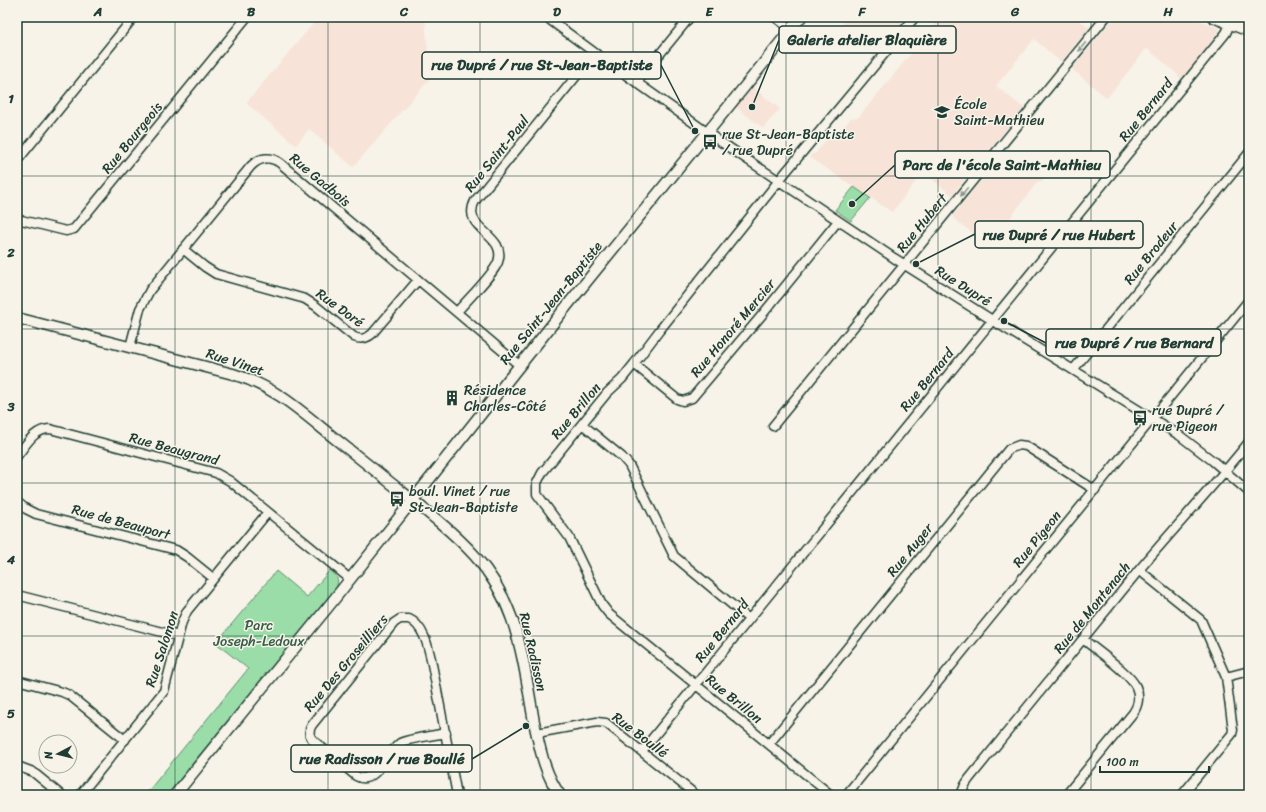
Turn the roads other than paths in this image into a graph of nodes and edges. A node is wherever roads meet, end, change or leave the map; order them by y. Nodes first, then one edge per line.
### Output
1 (134, 17) edge
2 (247, 17) edge
3 (546, 17) edge
4 (690, 17) edge
5 (775, 17) edge
6 (801, 17) edge
7 (915, 17) edge
8 (1106, 17) edge
9 (1213, 17) edge
10 (1230, 24) junction
11 (791, 29) junction
12 (1249, 31) edge
13 (595, 53) junction
14 (637, 82) junction
15 (707, 132) junction
16 (20, 152) edge
17 (1249, 153) edge
18 (17, 162) edge
19 (779, 181) junction
20 (17, 218) edge
21 (838, 221) junction
22 (183, 249) junction
23 (904, 265) junction
24 (418, 280) junction
25 (1249, 300) edge
26 (457, 312) junction
27 (17, 318) edge
28 (992, 320) junction
29 (130, 347) junction
30 (634, 364) junction
31 (519, 365) junction
32 (1074, 370) junction
33 (1152, 419) junction
34 (582, 424) junction
35 (773, 426) dead end
36 (1249, 442) edge
37 (17, 456) edge
38 (1225, 471) junction
39 (1095, 490) junction
40 (1249, 492) edge
41 (412, 500) junction
42 (17, 502) edge
43 (268, 512) junction
44 (1139, 570) junction
45 (214, 578) junction
46 (350, 579) junction
47 (17, 595) edge
48 (749, 619) junction
49 (178, 636) junction
50 (1083, 639) junction
51 (1249, 671) edge
52 (1226, 677) junction
53 (17, 680) edge
54 (696, 684) junction
55 (446, 733) junction
56 (537, 733) junction
57 (125, 740) junction
58 (769, 744) junction
59 (642, 751) junction
60 (17, 766) edge
61 (61, 795) edge
62 (80, 795) edge
63 (175, 795) edge
64 (457, 795) edge
65 (560, 795) edge
66 (696, 795) edge
67 (831, 795) edge
68 (846, 795) edge
69 (961, 795) edge
70 (1066, 795) edge
71 (1182, 795) edge

1 - 16 street
2 - 20 street, Rue Bourgeois
3 - 13 street, Rue Dupré
4 - 14 street
5 - 11 street
6 - 11 street, Rue Saint-Jean-Baptiste
7 - 19 street, Rue Brillon
8 -> 23 street, Rue Hubert
9 - 10 street
10 - 12 street
10 - 28 street, Rue Bernard
11 - 15 street, Rue Saint-Jean-Baptiste
13 - 14 street, Rue Dupré
13 - 26 street, Rue Saint-Paul
14 - 15 street, Rue Dupré
15 - 19 street, Rue Dupré
15 - 31 street, Rue Saint-Jean-Baptiste
16 - 18 street
17 - 32 street, Rue Brodeur
19 - 21 street, Rue Dupré
19 - 30 street, Rue Brillon
21 - 23 street, Rue Dupré
21 - 30 street, Rue Honoré Mercier
22 - 24 street, Rue Doré
22 - 24 street, Rue Gadbois
22 - 29 street, Rue Gadbois
23 - 28 street, Rue Dupré
23 - 35 street, Rue Hubert
24 - 26 street, Rue Gadbois
25 - 33 street, Rue Pigeon
26 - 31 street, Rue Gadbois
27 - 29 street, Rue Vinet
28 - 32 street, Rue Dupré
28 - 48 street, Rue Bernard
29 - 41 street, Rue Vinet
30 - 34 street, Rue Brillon
31 - 41 street, Rue Saint-Jean-Baptiste
32 - 33 street, Rue Dupré
33 - 38 street, Rue Dupré
33 - 39 street, Rue Pigeon
34 - 48 street
34 - 54 street, Rue Brillon
36 - 38 street, Rue de Montenach
37 - 43 street, Rue Beaugrand
38 - 40 street, Rue Dupré
38 - 44 street, Rue de Montenach
39 - 58 street, Rue Auger
39 - 68 street, Rue Pigeon
41 - 46 street, Rue Saint-Jean-Baptiste
41 - 56 street, Rue Radisson
42 - 45 street, Rue de Beauport
43 - 45 street, Rue Salomon
43 - 46 street, Rue Beaugrand
44 - 50 street, Rue de Montenach
44 - 52 street
45 - 49 street, Rue Salomon
46 - 63 street, Rue Saint-Jean-Baptiste
47 - 49 street
48 - 54 street, Rue Bernard
49 - 57 street, Rue Salomon
50 - 69 street, Rue de Montenach
50 - 70 street
51 - 52 street
52 - 71 street
53 - 57 street
54 - 58 street, Rue Brillon
54 - 59 street, Rue Bernard
55 - 55 street, Rue Des Groseilliers
55 - 64 street, Rue Des Groseilliers
56 - 59 street, Rue Boullé
56 - 65 street, Rue Radisson
57 - 62 street, Rue Salomon
58 - 67 street, Rue Brillon
59 - 66 street, Rue Boullé
60 - 61 street

